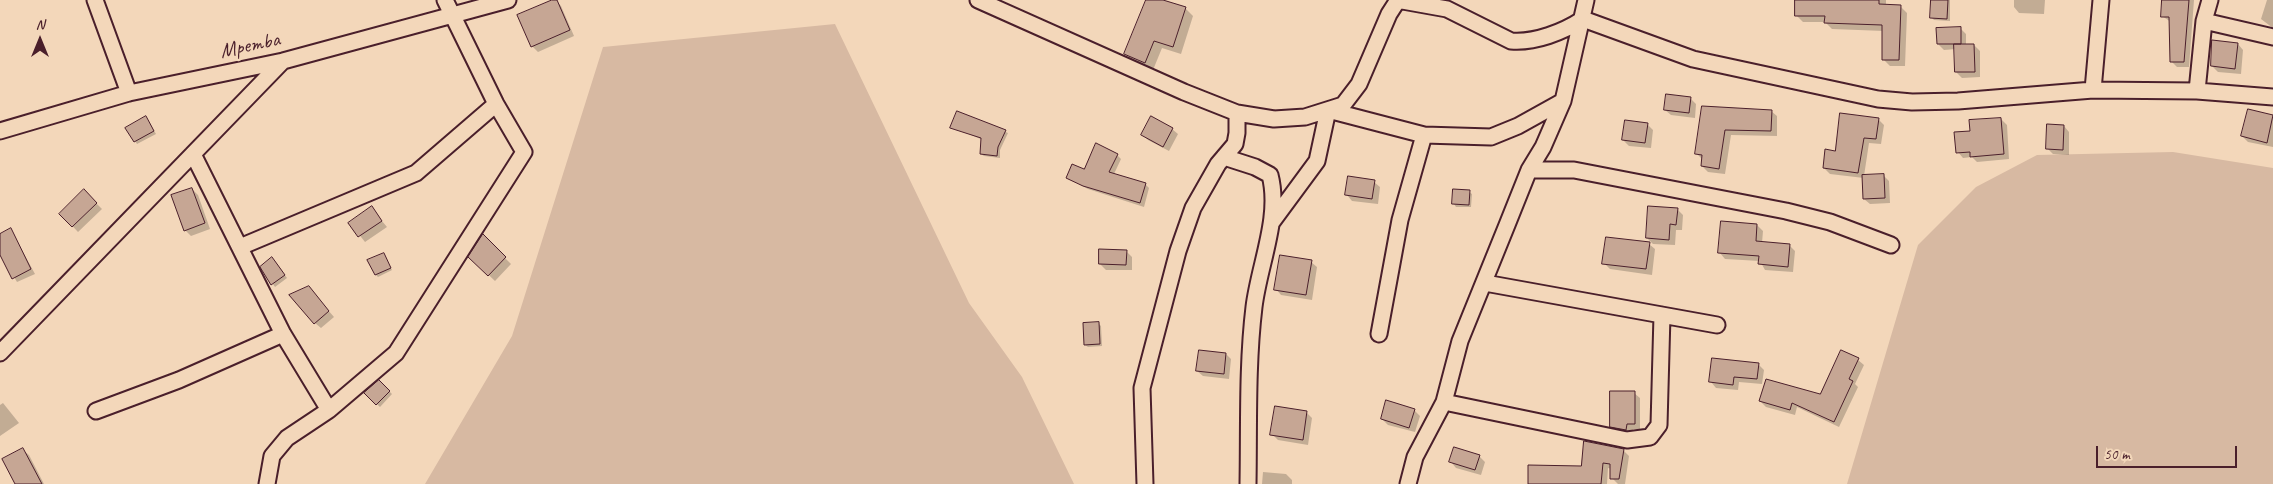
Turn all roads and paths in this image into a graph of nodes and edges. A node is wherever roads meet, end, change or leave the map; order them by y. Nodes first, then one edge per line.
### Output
1 (96, 0) edge
2 (444, 0) edge
3 (508, 0) edge
4 (978, 0) edge
5 (1397, 0) edge
6 (1586, 0) edge
7 (2101, 0) edge
8 (2210, 0) edge
9 (452, 16) junction
10 (1583, 19) junction
11 (2204, 20) junction
12 (2273, 37) edge
13 (283, 61) junction
14 (2092, 90) junction
15 (2197, 91) junction
16 (130, 93) junction
17 (2273, 97) edge
18 (1563, 101) junction
19 (496, 104) junction
20 (1328, 110) junction
21 (1237, 113) junction
22 (0, 132) edge
23 (1424, 135) junction
24 (193, 154) junction
25 (1224, 157) junction
26 (1529, 170) junction
27 (1272, 222) junction
28 (1891, 245) dead end
29 (240, 247) junction
30 (1485, 283) junction
31 (1662, 315) junction
32 (1717, 326) dead end
33 (284, 334) junction
34 (1379, 334) dead end
35 (0, 353) edge
36 (1444, 402) junction
37 (329, 410) junction
38 (96, 411) dead end
39 (265, 484) edge
40 (1146, 484) edge
41 (1248, 484) edge
42 (1408, 484) edge

1 - 16 street
2 - 9 street
3 - 9 street, Mpemba
4 - 21 street
5 - 10 street
5 - 20 street
6 - 10 street
7 - 14 street
8 - 11 street
9 - 13 street, Mpemba
9 - 19 street
10 - 14 street
10 - 18 street
11 - 12 street
11 - 15 street
13 - 16 street, Mpemba
13 - 24 street
14 - 15 street
15 - 17 street
16 - 22 street, Mpemba
18 - 23 street
18 - 26 street
19 - 29 street
19 - 37 street
20 - 21 street
20 - 23 street
20 - 27 street
21 - 25 street
23 - 34 street
24 - 29 street
24 - 35 street
25 - 27 street
25 - 40 street
26 - 28 street
26 - 30 street
27 - 41 street
29 - 33 street
30 - 31 street
30 - 36 street
31 - 32 street
31 - 36 street
33 - 37 street
33 - 38 street
36 - 42 street
37 - 39 street

